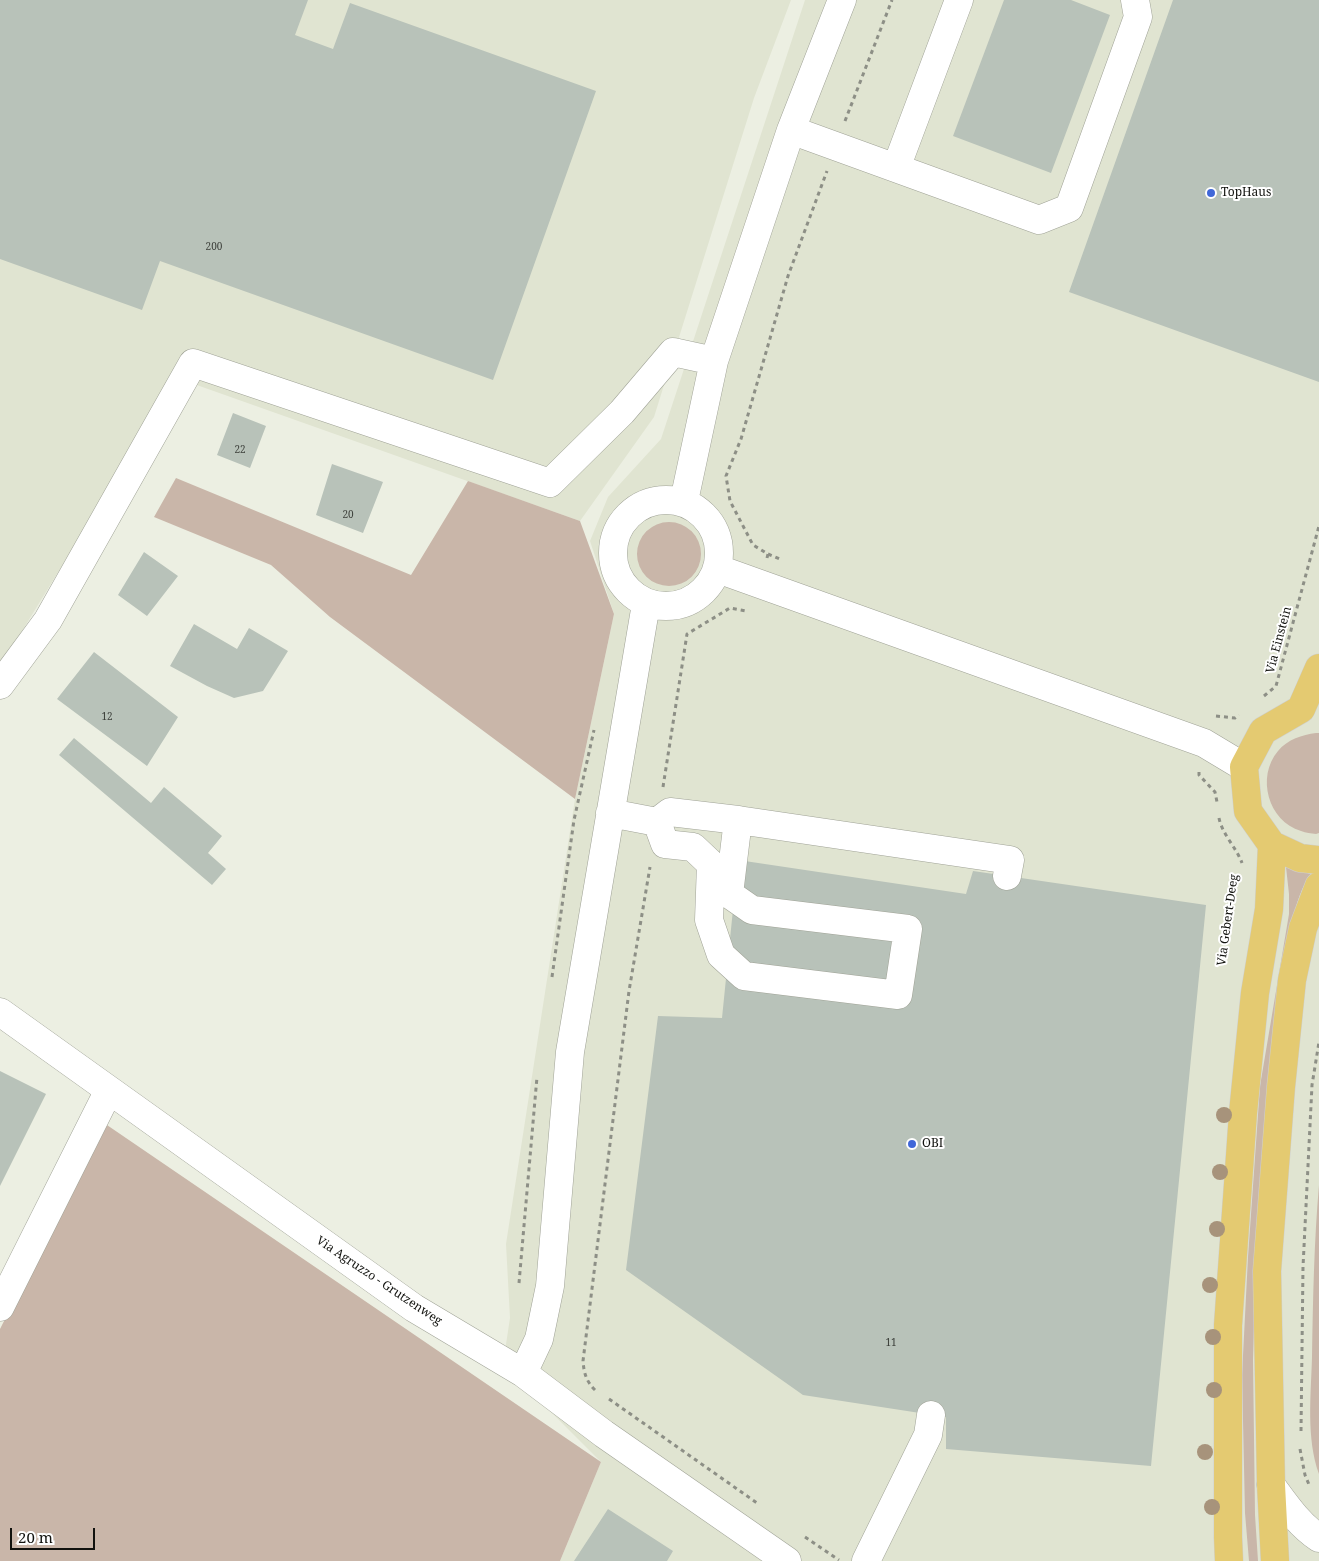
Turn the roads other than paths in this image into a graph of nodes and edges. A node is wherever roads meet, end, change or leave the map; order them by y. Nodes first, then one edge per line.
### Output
1 (842, 0) edge
2 (959, 0) edge
3 (1135, 0) edge
4 (791, 130) junction
5 (896, 168) junction
6 (714, 361) junction
7 (684, 501) junction
8 (718, 569) junction
9 (646, 604) junction
10 (1319, 668) edge
11 (0, 684) edge
12 (1310, 710) edge
13 (1244, 767) junction
14 (610, 813) junction
15 (738, 820) junction
16 (657, 822) junction
17 (1272, 845) junction
18 (1319, 860) edge
19 (1008, 876) dead end
20 (1319, 886) edge
21 (1319, 938) edge
22 (0, 1012) edge
23 (1281, 1087) junction
24 (109, 1090) junction
25 (0, 1307) edge
26 (523, 1372) junction
27 (931, 1415) dead end
28 (1271, 1485) junction
29 (1319, 1538) edge
30 (787, 1561) edge
31 (866, 1561) edge
32 (1229, 1561) edge
33 (1275, 1561) edge

1 - 4 street
2 - 5 street
3 - 5 street
4 - 5 street
4 - 6 street
6 - 7 street
6 - 11 street
7 - 8 street
7 - 9 street
8 - 9 street
8 - 13 street
9 - 14 street
10 - 12 main road
12 - 13 main road
13 - 17 main road
14 - 16 street
14 - 26 street
15 - 16 street
15 - 16 street
15 - 19 street
17 - 18 main road
17 - 32 main road
20 - 23 main road
21 - 23 main road
22 - 24 street, Via Agruzzo - Grutzenweg
23 - 28 main road
24 - 25 street
24 - 26 street, Via Agruzzo - Grutzenweg
26 - 30 street, Via Agruzzo - Grutzenweg
27 - 31 street
28 - 29 street
28 - 33 main road

